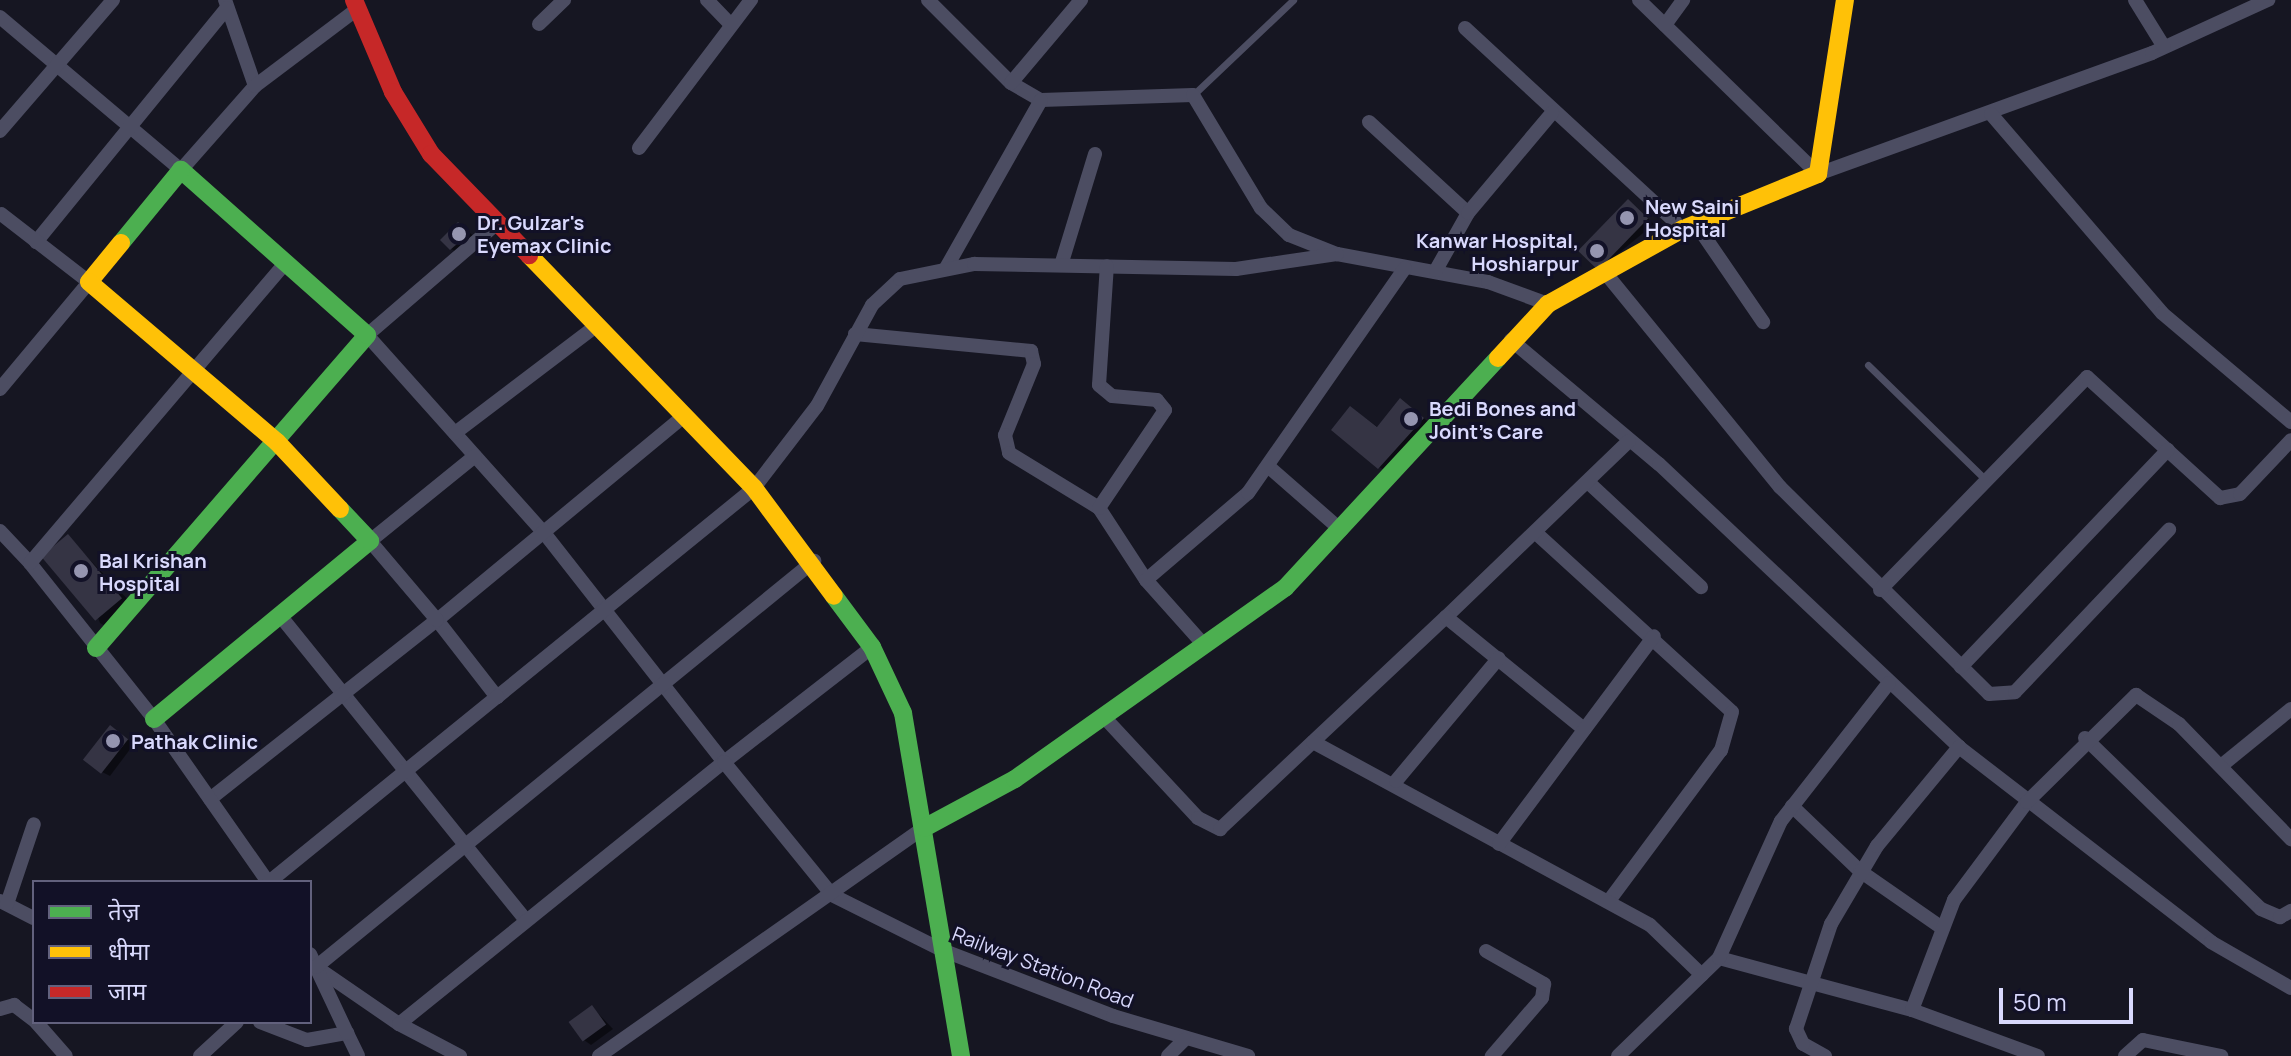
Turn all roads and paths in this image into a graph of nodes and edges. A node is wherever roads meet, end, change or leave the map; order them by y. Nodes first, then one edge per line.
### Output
1 (113, 0) edge
2 (564, 0) edge
3 (707, 0) edge
4 (751, 0) edge
5 (928, 0) edge
6 (1081, 0) edge
7 (1293, 0) edge
8 (1639, 0) edge
9 (1683, 0) edge
10 (1845, 0) edge
11 (2135, 0) edge
12 (2268, 0) edge
13 (226, 4) edge
14 (355, 4) edge
15 (2240, 5) edge
16 (0, 17) edge
17 (539, 24) dead end
18 (730, 24) junction
19 (1665, 25) junction
20 (1465, 28) dead end
21 (2164, 47) junction
22 (55, 68) junction
23 (1011, 83) junction
24 (255, 86) junction
25 (1193, 95) junction
26 (1041, 100) junction
27 (1552, 113) junction
28 (1991, 114) junction
29 (1369, 122) dead end
30 (128, 127) junction
31 (0, 131) edge
32 (639, 148) dead end
33 (1095, 154) dead end
34 (181, 170) junction
35 (1818, 174) junction
36 (1468, 213) junction
37 (0, 214) edge
38 (495, 225) junction
39 (1690, 226) junction
40 (36, 242) junction
41 (1337, 254) junction
42 (286, 262) junction
43 (1062, 262) junction
44 (1107, 266) junction
45 (946, 268) junction
46 (1405, 268) junction
47 (1436, 270) junction
48 (1603, 270) junction
49 (89, 282) junction
50 (1548, 304) junction
51 (1763, 322) dead end
52 (596, 326) junction
53 (855, 334) junction
54 (367, 335) junction
55 (1511, 340) junction
56 (1868, 365) dead end
57 (196, 370) junction
58 (0, 389) edge
59 (684, 416) junction
60 (2291, 422) edge
61 (455, 433) junction
62 (2291, 440) edge
63 (1629, 441) junction
64 (277, 442) junction
65 (2168, 450) junction
66 (475, 456) junction
67 (1269, 467) junction
68 (1986, 480) junction
69 (1589, 483) junction
70 (754, 488) junction
71 (1099, 508) junction
72 (1341, 530) junction
73 (2169, 530) dead end
74 (0, 531) edge
75 (1536, 533) junction
76 (545, 534) junction
77 (370, 541) junction
78 (814, 561) junction
79 (30, 563) junction
80 (1146, 580) junction
81 (1701, 587) dead end
82 (1880, 590) junction
83 (604, 609) junction
84 (1446, 617) junction
85 (282, 618) junction
86 (437, 620) junction
87 (1654, 636) junction
88 (1203, 644) junction
89 (872, 647) junction
90 (96, 648) junction
91 (1499, 658) junction
92 (1961, 667) junction
93 (1889, 683) junction
94 (660, 686) junction
95 (343, 694) junction
96 (497, 697) junction
97 (2291, 709) edge
98 (1104, 717) junction
99 (154, 719) junction
100 (1584, 729) junction
101 (2085, 738) junction
102 (1313, 742) junction
103 (1959, 747) junction
104 (724, 762) junction
105 (2221, 766) junction
106 (405, 771) junction
107 (1396, 781) junction
108 (210, 799) junction
109 (2027, 802) junction
110 (1792, 806) junction
111 (34, 824) dead end
112 (924, 828) junction
113 (2291, 839) edge
114 (1499, 844) junction
115 (465, 846) junction
116 (1860, 871) junction
117 (268, 880) edge
118 (271, 880) edge
119 (832, 895) junction
120 (1609, 901) junction
121 (3, 902) edge
122 (2291, 911) edge
123 (32, 917) edge
124 (526, 920) junction
125 (1942, 928) junction
126 (942, 950) junction
127 (1486, 951) dead end
128 (1719, 958) junction
129 (313, 960) edge
130 (1702, 975) junction
131 (1807, 982) junction
132 (2291, 988) edge
133 (0, 1009) edge
134 (1912, 1010) junction
135 (32, 1019) edge
136 (38, 1024) edge
137 (235, 1024) edge
138 (265, 1024) edge
139 (399, 1024) junction
140 (347, 1033) junction
141 (1184, 1040) junction
142 (66, 1056) edge
143 (200, 1056) edge
144 (358, 1056) edge
145 (460, 1056) edge
146 (599, 1056) edge
147 (961, 1056) edge
148 (1168, 1056) edge
149 (1248, 1056) edge
150 (1492, 1056) edge
151 (1618, 1056) edge
152 (1825, 1056) edge
153 (2038, 1056) edge
154 (2125, 1056) edge
155 (2221, 1056) edge

1 - 22 street
2 - 17 street
3 - 18 street
4 - 18 street
5 - 23 street
6 - 23 street
7 - 25 lane
8 - 19 street
9 - 19 street
10 - 35 main road
11 - 21 street
12 - 15 street
13 - 24 street
13 - 30 street
14 - 24 street
14 - 38 main road
15 - 21 street
16 - 22 street
18 - 32 street
19 - 35 street
20 - 27 street
21 - 28 street
22 - 30 street
22 - 31 street
23 - 26 street
24 - 34 street
25 - 26 street
25 - 41 street
26 - 45 street
27 - 36 street
27 - 39 street
28 - 35 street
28 - 60 street
29 - 36 street
30 - 34 street
30 - 40 street
33 - 43 street
34 - 42 main road
34 - 49 main road
35 - 39 main road
36 - 47 street
37 - 40 street
38 - 52 main road
38 - 54 street
39 - 48 main road
39 - 51 street
40 - 49 street
41 - 44 street
41 - 46 street
42 - 54 main road
42 - 57 street
43 - 44 street
43 - 45 street
44 - 71 street
45 - 53 street
46 - 47 street
46 - 67 street
47 - 50 street
48 - 50 main road
48 - 82 street
49 - 57 main road
49 - 58 street
50 - 55 main road
52 - 59 main road
52 - 61 street
53 - 70 street
53 - 71 street
54 - 61 street
54 - 64 main road
55 - 63 street
55 - 72 main road
56 - 68 lane
57 - 64 main road
57 - 79 street
59 - 70 main road
59 - 76 street
61 - 66 street
62 - 65 street
63 - 69 street
63 - 93 street
64 - 77 main road
64 - 90 main road
65 - 68 street
65 - 92 street
66 - 76 street
66 - 77 street
67 - 72 street
67 - 80 street
68 - 82 street
69 - 75 street
69 - 81 street
70 - 78 main road
70 - 83 street
71 - 80 street
72 - 88 main road
73 - 92 street
74 - 79 street
75 - 84 street
75 - 87 street
76 - 83 street
76 - 86 street
77 - 85 main road
77 - 86 street
78 - 89 main road
78 - 94 street
79 - 90 street
80 - 88 street
82 - 92 street
83 - 94 street
83 - 96 street
84 - 91 street
84 - 102 street
85 - 95 street
85 - 99 main road
86 - 95 street
86 - 96 street
87 - 100 street
87 - 120 street
88 - 98 main road
89 - 104 street
89 - 112 main road
90 - 99 street
91 - 100 street
91 - 107 street
93 - 103 street
93 - 110 street
94 - 104 street
94 - 115 street
95 - 106 street
95 - 108 street
96 - 106 street
97 - 105 street
98 - 102 street
98 - 112 main road
99 - 108 street
100 - 114 street
101 - 105 street
101 - 109 street
101 - 122 street
102 - 107 street
103 - 109 street
103 - 116 street
104 - 119 street
104 - 124 street
105 - 113 street
106 - 115 street
106 - 118 street
107 - 114 street
108 - 117 street
109 - 125 street
109 - 132 street
110 - 116 street
110 - 128 street
111 - 121 street
112 - 119 street
112 - 126 main road
114 - 120 street
115 - 124 street
115 - 129 street
116 - 125 street
116 - 131 street
119 - 126 street, Railway Station Road
119 - 146 street
120 - 130 street
121 - 123 street
124 - 139 street
125 - 134 street
126 - 141 street, Railway Station Road
126 - 147 main road
127 - 150 street
128 - 130 street
128 - 131 street
129 - 139 street
129 - 140 street
130 - 151 street
131 - 134 street
131 - 152 street
133 - 135 street
134 - 153 street
136 - 142 street
137 - 143 street
138 - 140 street
139 - 145 street
140 - 144 street
141 - 148 street
141 - 149 street, Railway Station Road
154 - 155 street

